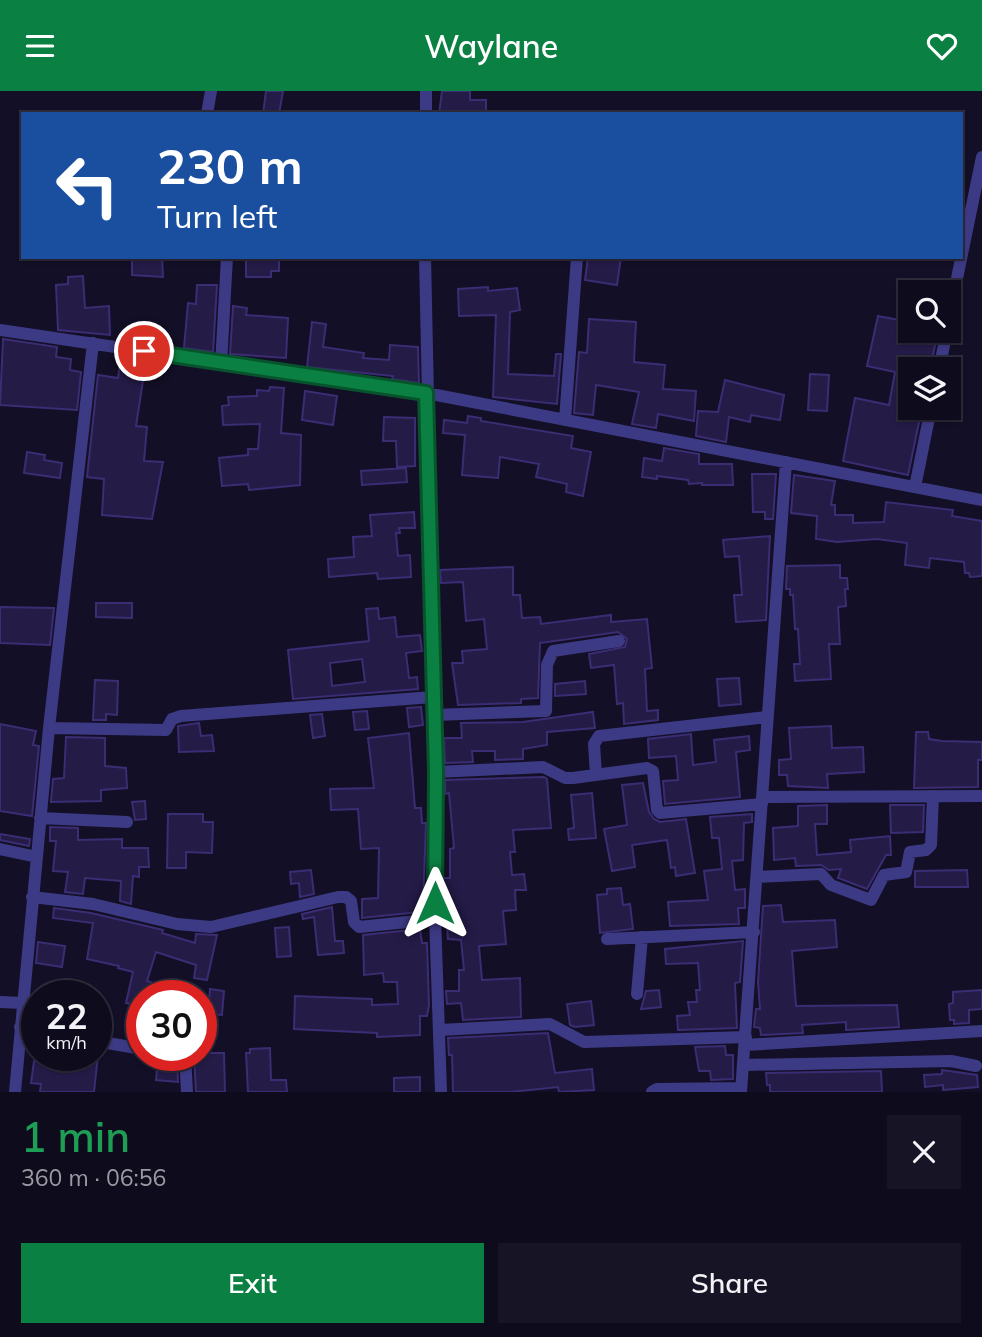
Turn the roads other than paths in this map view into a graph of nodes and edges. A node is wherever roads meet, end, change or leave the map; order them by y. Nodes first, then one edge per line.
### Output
1 (211, 91) edge
2 (426, 91) edge
3 (207, 112) edge
4 (426, 112) edge
5 (982, 157) edge
6 (963, 249) edge
7 (228, 259) edge
8 (425, 259) edge
9 (577, 259) edge
10 (961, 259) edge
11 (957, 280) edge
12 (0, 330) edge
13 (93, 343) junction
14 (220, 365) junction
15 (426, 393) junction
16 (565, 420) junction
17 (929, 420) edge
18 (786, 462) junction
19 (915, 487) junction
20 (982, 500) edge
21 (620, 641) dead end
22 (433, 697) junction
23 (433, 715) junction
24 (766, 717) junction
25 (49, 728) junction
26 (436, 772) junction
27 (596, 775) junction
28 (933, 796) junction
29 (982, 796) edge
30 (762, 800) junction
31 (40, 818) junction
32 (128, 822) dead end
33 (0, 849) edge
34 (37, 857) junction
35 (757, 877) junction
36 (32, 897) junction
37 (436, 919) junction
38 (754, 932) junction
39 (642, 937) junction
40 (607, 939) dead end
41 (25, 980) edge
42 (637, 995) dead end
43 (0, 1002) edge
44 (21, 1003) edge
45 (21, 1019) edge
46 (20, 1027) joint
47 (440, 1030) junction
48 (982, 1031) edge
49 (745, 1041) junction
50 (743, 1065) junction
51 (976, 1066) dead end
52 (186, 1071) edge
53 (741, 1090) edge
54 (15, 1092) edge
55 (187, 1092) edge
56 (441, 1092) edge
57 (652, 1092) edge

1 - 3 street
2 - 4 street
5 - 6 street
7 - 14 street
8 - 15 street
9 - 16 street
10 - 11 street
12 - 13 street
13 - 14 street
13 - 25 street
14 - 15 street
15 - 16 street
15 - 22 street
16 - 18 street
17 - 19 street
18 - 19 street
18 - 24 street
19 - 20 street
21 - 23 street
22 - 23 street
22 - 25 street
23 - 26 street
24 - 27 street
24 - 30 street
25 - 31 street
26 - 27 street
26 - 37 street
27 - 30 street
28 - 29 street
28 - 30 street
28 - 35 street
30 - 35 street
31 - 32 street
31 - 34 street
33 - 34 street
34 - 36 street
35 - 38 street
36 - 37 street
36 - 41 street
37 - 47 street
38 - 39 street
38 - 49 street
39 - 40 street
39 - 42 street
43 - 44 street
45 - 46 street
46 - 54 street
47 - 49 street
47 - 56 street
48 - 49 street
49 - 50 street
50 - 51 street
50 - 53 street
52 - 55 street
53 - 57 street

